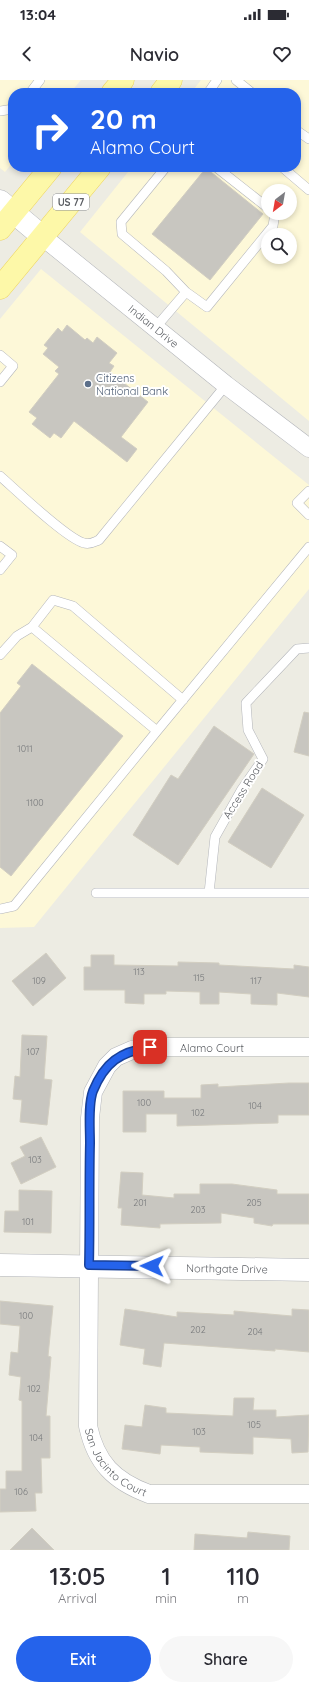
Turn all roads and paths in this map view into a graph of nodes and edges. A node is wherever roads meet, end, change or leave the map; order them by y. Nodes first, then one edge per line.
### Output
1 (40, 80) edge
2 (123, 80) edge
3 (171, 80) edge
4 (218, 80) edge
5 (236, 80) edge
6 (34, 88) edge
7 (116, 88) edge
8 (165, 88) edge
9 (212, 88) edge
10 (246, 88) edge
11 (46, 172) edge
12 (96, 172) edge
13 (162, 172) edge
14 (222, 172) edge
15 (288, 172) edge
16 (309, 190) edge
17 (261, 202) edge
18 (7, 207) edge
19 (274, 220) edge
20 (0, 230) edge
21 (43, 237) junction
22 (0, 288) edge
23 (186, 292) junction
24 (156, 327) junction
25 (0, 355) edge
26 (0, 382) edge
27 (226, 385) junction
28 (309, 448) edge
29 (0, 476) edge
30 (309, 491) edge
31 (309, 515) edge
32 (0, 546) edge
33 (309, 547) edge
34 (0, 570) edge
35 (32, 627) junction
36 (309, 648) edge
37 (0, 654) edge
38 (183, 700) junction
39 (158, 731) junction
40 (96, 893) dead end
41 (209, 893) junction
42 (309, 893) edge
43 (0, 909) edge
44 (309, 1047) edge
45 (0, 1264) edge
46 (89, 1265) junction
47 (309, 1270) edge
48 (309, 1494) edge

1 - 6 lane
2 - 7 main road
3 - 8 main road
4 - 9 lane
5 - 10 lane
11 - 18 main road
12 - 21 main road, US 77
13 - 23 lane
14 - 17 lane
15 - 16 lane
18 - 20 main road
18 - 21 street, Indian Drive
19 - 23 lane
21 - 22 main road, US 77
21 - 24 street, Indian Drive
23 - 24 lane
24 - 27 street, Indian Drive
25 - 26 lane
27 - 28 street, Indian Drive
27 - 29 lane
30 - 31 lane
32 - 34 lane
33 - 38 lane
35 - 37 lane
35 - 38 lane
35 - 39 lane
36 - 41 lane, Access Road
38 - 39 lane
39 - 43 lane
40 - 41 lane
41 - 42 lane
44 - 46 street, Alamo Court
45 - 46 street, Northgate Drive
46 - 47 street, Northgate Drive
46 - 48 street, San Jacinto Court

